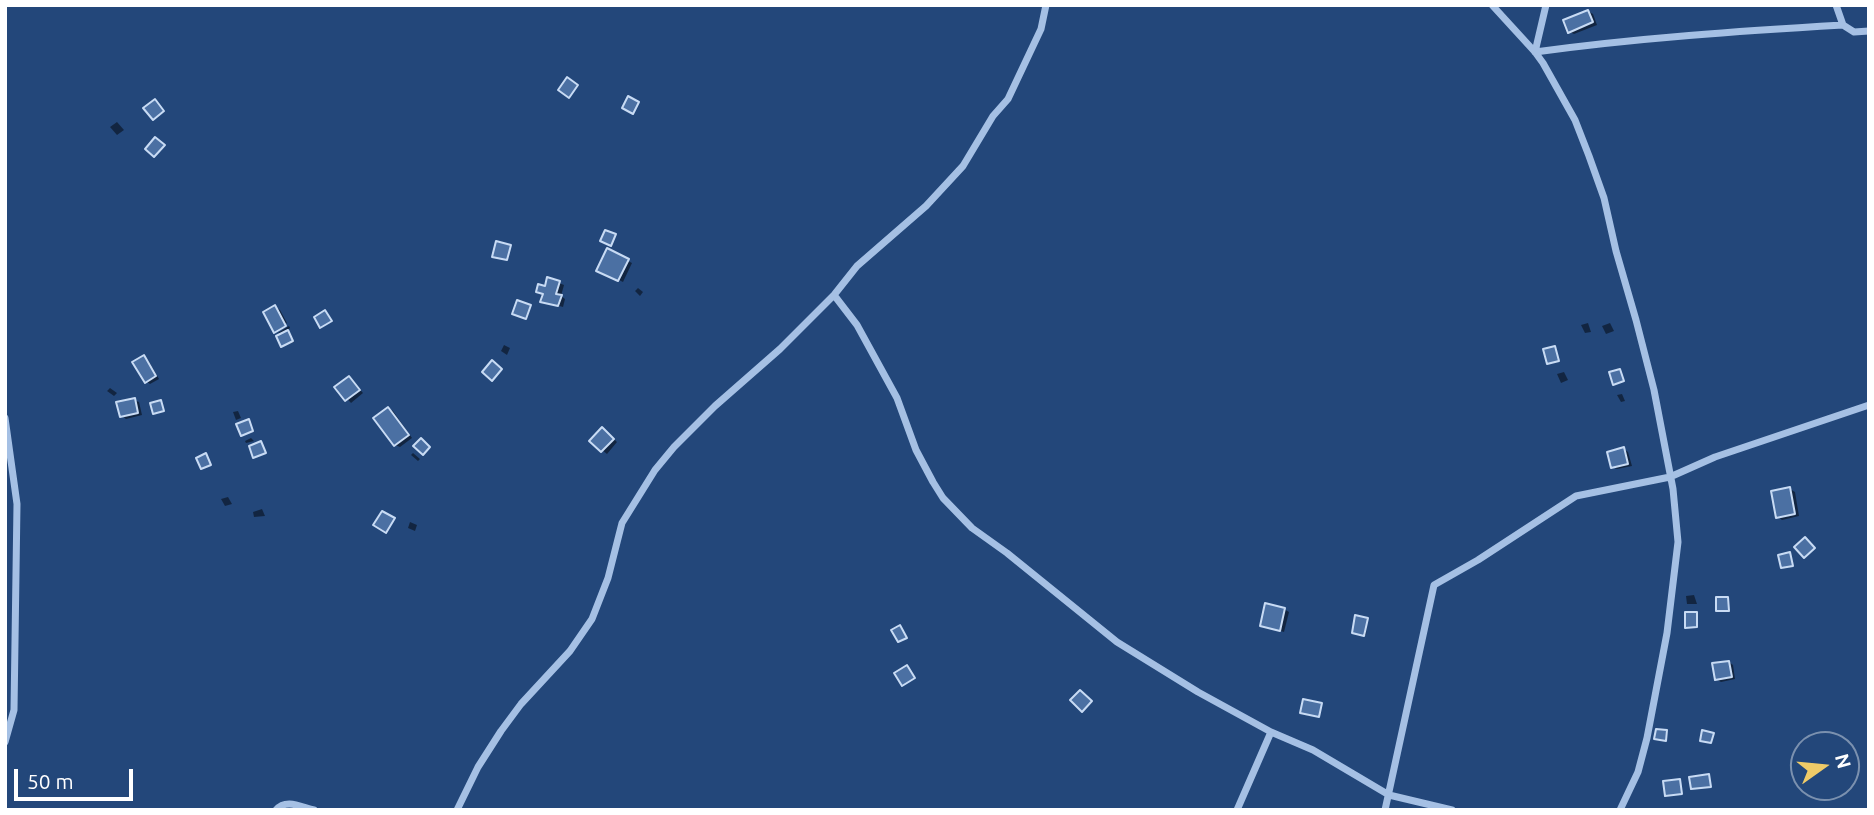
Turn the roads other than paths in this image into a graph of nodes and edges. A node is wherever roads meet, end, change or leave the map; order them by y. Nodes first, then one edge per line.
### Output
1 (1046, 5) edge
2 (1493, 5) edge
3 (1546, 5) edge
4 (1836, 5) edge
5 (1843, 25) junction
6 (1869, 32) edge
7 (1535, 52) junction
8 (834, 295) junction
9 (1869, 405) edge
10 (5, 418) edge
11 (1670, 477) junction
12 (1271, 732) junction
13 (5, 742) edge
14 (1389, 794) junction
15 (276, 810) edge
16 (314, 810) edge
17 (457, 810) edge
18 (1237, 810) edge
19 (1385, 810) edge
20 (1452, 810) edge
21 (1620, 810) edge

1 - 8 street
2 - 7 street
3 - 7 street
4 - 5 street
5 - 6 street
5 - 7 street
7 - 11 street
8 - 12 street
8 - 17 street
9 - 11 street
10 - 13 street
11 - 14 street
11 - 21 street
12 - 14 street
12 - 18 street
14 - 19 street
14 - 20 street
15 - 16 street

